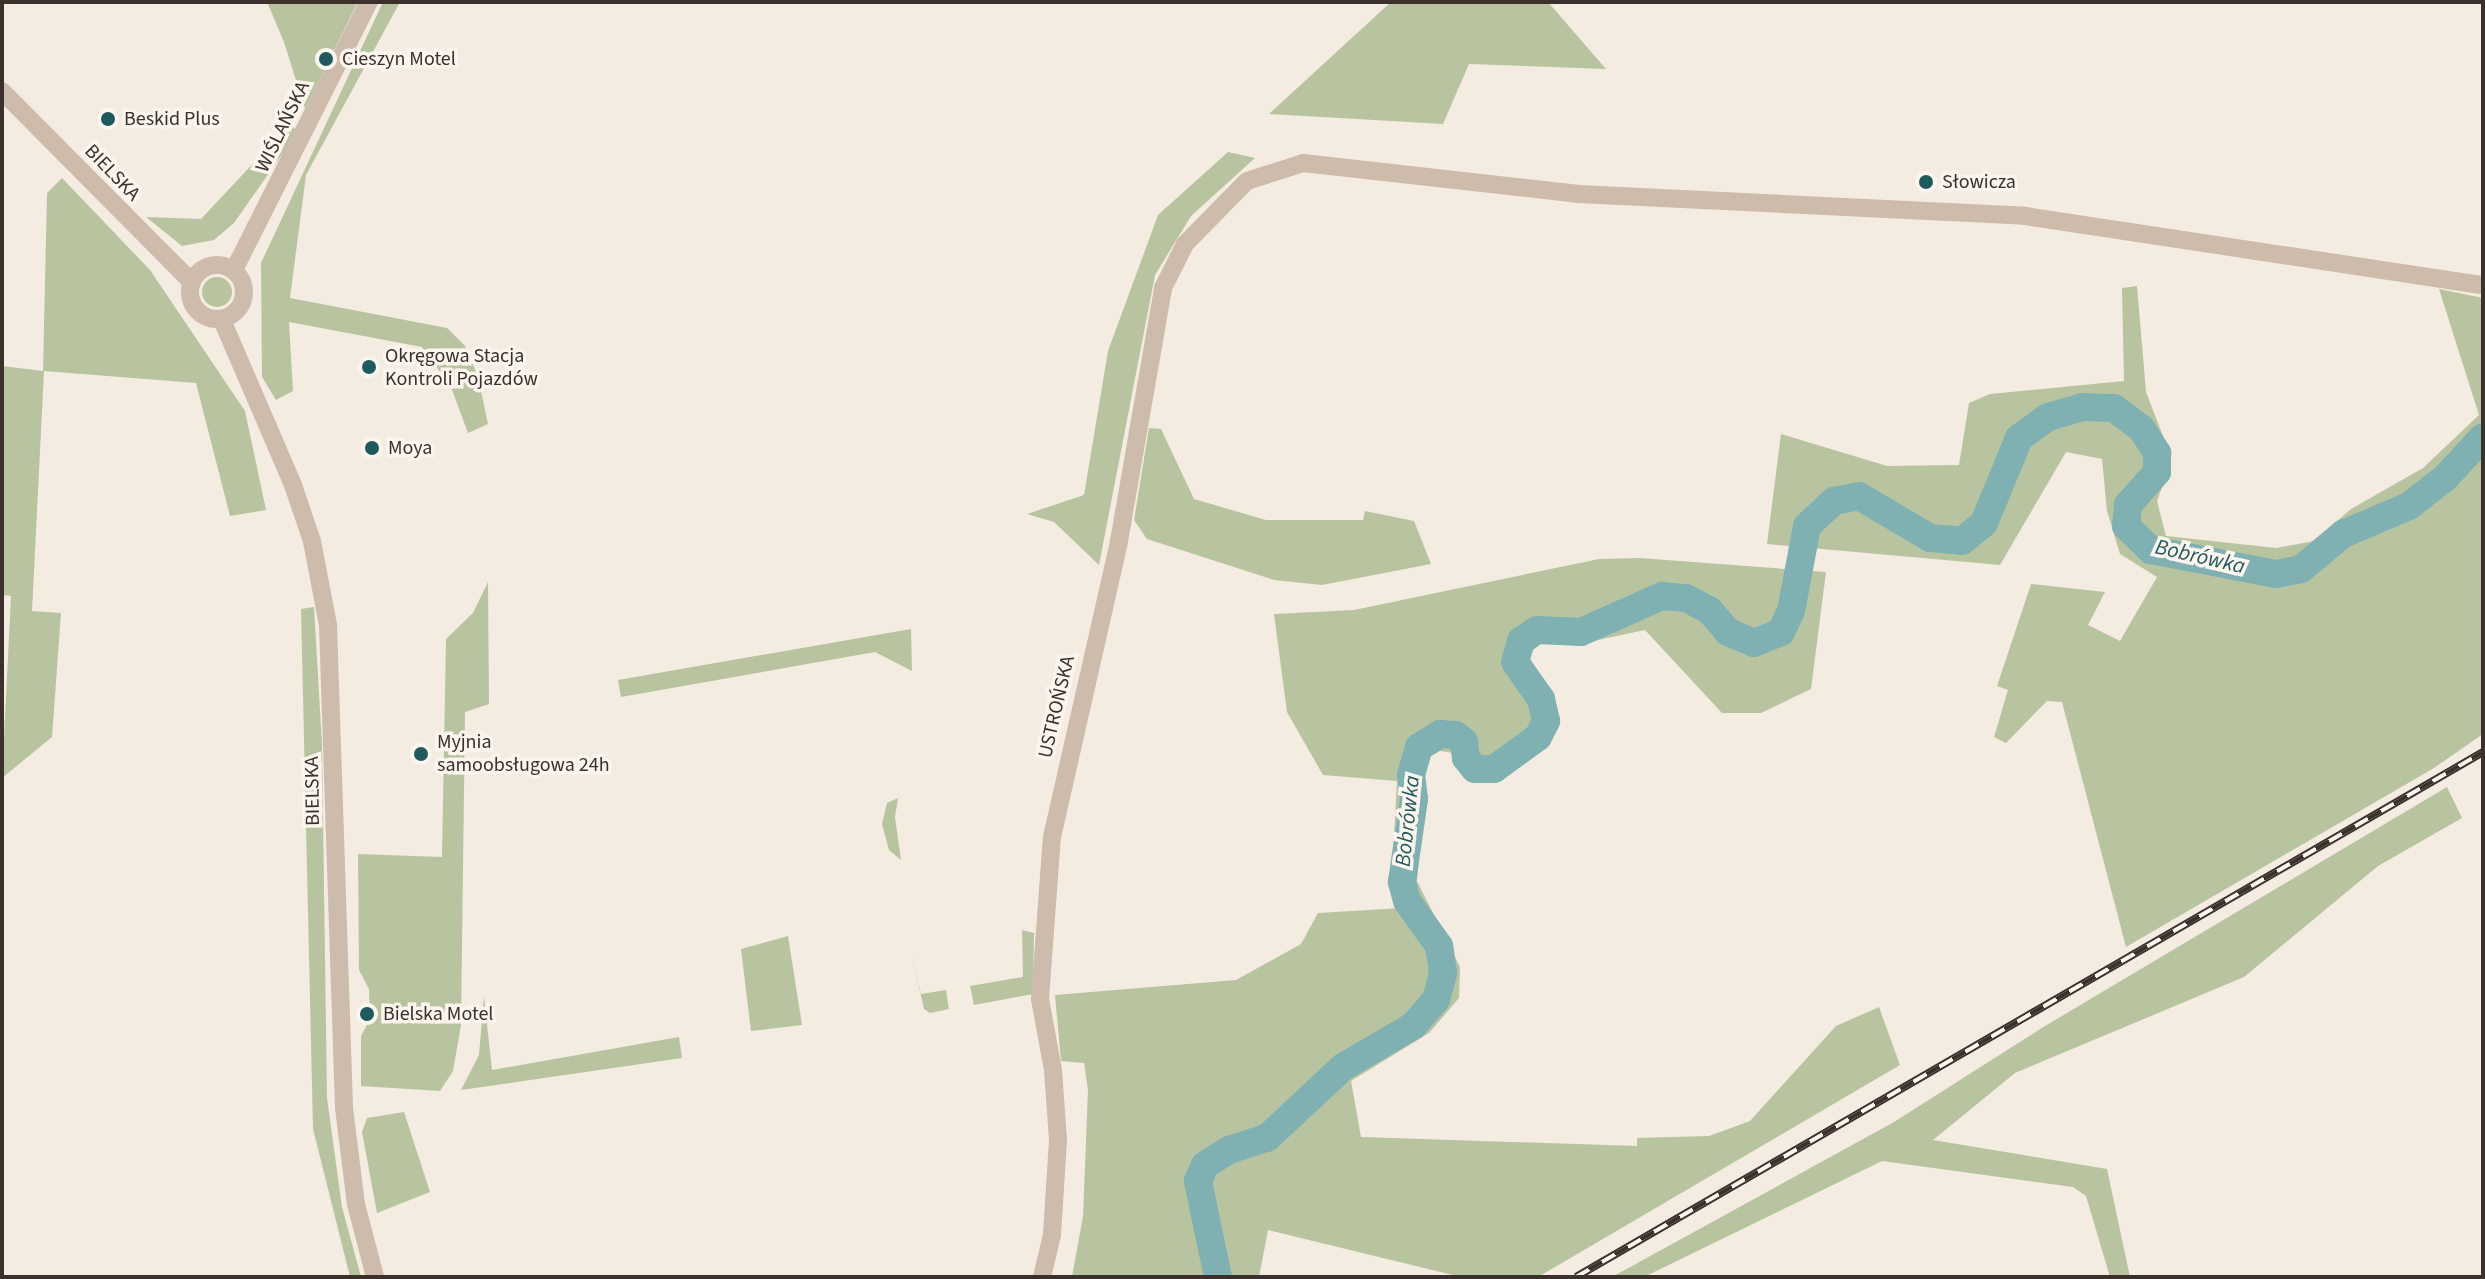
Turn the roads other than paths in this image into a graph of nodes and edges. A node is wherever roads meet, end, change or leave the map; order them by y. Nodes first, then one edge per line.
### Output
1 (369, 2) edge
2 (2, 91) edge
3 (234, 270) junction
4 (192, 282) junction
5 (2483, 285) edge
6 (222, 320) junction
7 (375, 1277) edge
8 (1042, 1277) edge

1 - 3 street, WIŚLAŃSKA
2 - 4 street, BIELSKA
3 - 4 street
3 - 6 street
4 - 6 street
5 - 8 street, USTROŃSKA
6 - 7 street, BIELSKA

